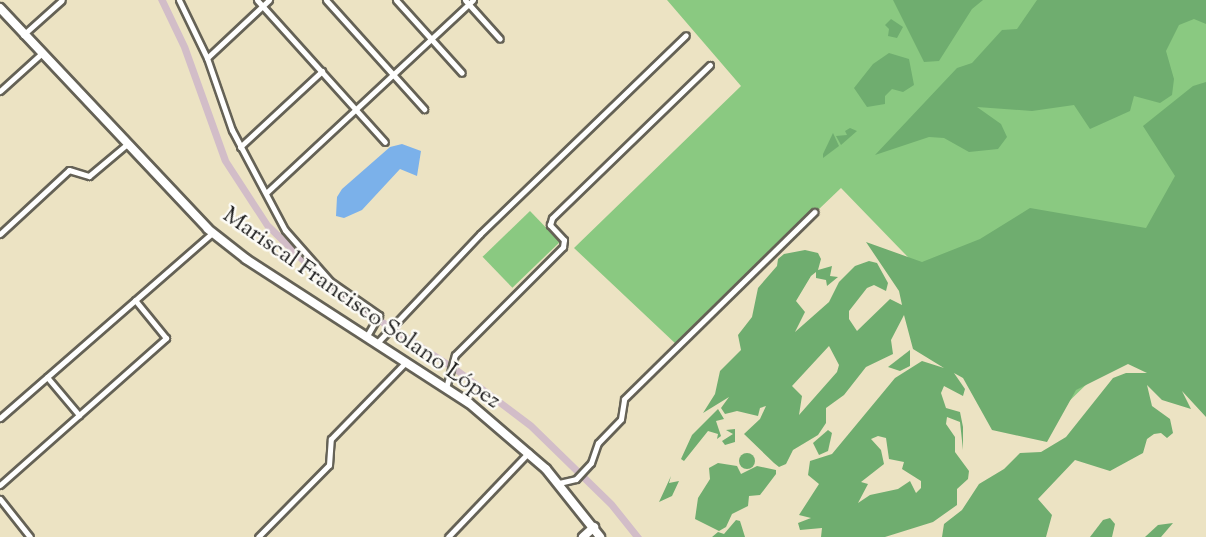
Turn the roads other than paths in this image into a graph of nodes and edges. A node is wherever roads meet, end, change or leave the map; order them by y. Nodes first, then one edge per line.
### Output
1 (62, 0) edge
2 (179, 0) edge
3 (257, 0) edge
4 (269, 0) edge
5 (326, 0) edge
6 (396, 0) edge
7 (469, 1) edge
8 (263, 6) junction
9 (0, 8) edge
10 (24, 35) junction
11 (686, 35) dead end
12 (431, 39) junction
13 (500, 39) dead end
14 (41, 54) junction
15 (207, 58) junction
16 (710, 65) dead end
17 (322, 71) junction
18 (462, 73) dead end
19 (393, 74) junction
20 (0, 91) edge
21 (356, 109) junction
22 (424, 109) dead end
23 (385, 142) dead end
24 (126, 145) junction
25 (240, 147) junction
26 (266, 193) junction
27 (814, 212) dead end
28 (212, 233) junction
29 (0, 234) edge
30 (135, 300) junction
31 (367, 336) junction
32 (377, 343) junction
33 (406, 362) junction
34 (47, 377) junction
35 (446, 388) junction
36 (79, 415) junction
37 (0, 418) edge
38 (529, 452) junction
39 (559, 483) junction
40 (0, 485) edge
41 (0, 499) edge
42 (594, 527) junction
43 (30, 537) edge
44 (258, 537) edge
45 (448, 537) edge
46 (583, 537) edge
47 (600, 537) edge

1 - 10 street
2 - 15 street
3 - 8 street
4 - 8 street
5 - 19 street
6 - 12 street
7 - 12 street
7 - 13 street
8 - 15 street
8 - 17 street
9 - 10 street, Mariscal Francisco Solano López
10 - 14 street, Mariscal Francisco Solano López
11 - 32 street
12 - 18 street
12 - 19 street
14 - 20 street
14 - 24 street, Mariscal Francisco Solano López
15 - 25 street
16 - 35 street
17 - 21 street
17 - 25 street
19 - 21 street
19 - 22 street
21 - 23 street
21 - 26 street
24 - 28 street, Mariscal Francisco Solano López
24 - 29 street
25 - 26 street
26 - 31 street
27 - 39 street
28 - 30 street
28 - 31 street, Mariscal Francisco Solano López
30 - 34 street
30 - 36 street
31 - 32 street, Mariscal Francisco Solano López
32 - 33 street, Mariscal Francisco Solano López
33 - 35 street, Mariscal Francisco Solano López
33 - 44 street
34 - 36 street
34 - 37 street
35 - 38 street, Mariscal Francisco Solano López
36 - 40 street
38 - 39 street, Mariscal Francisco Solano López
38 - 45 street
39 - 42 street, Mariscal Francisco Solano López
41 - 43 street
42 - 46 street
42 - 47 street, Mariscal Francisco Solano López

